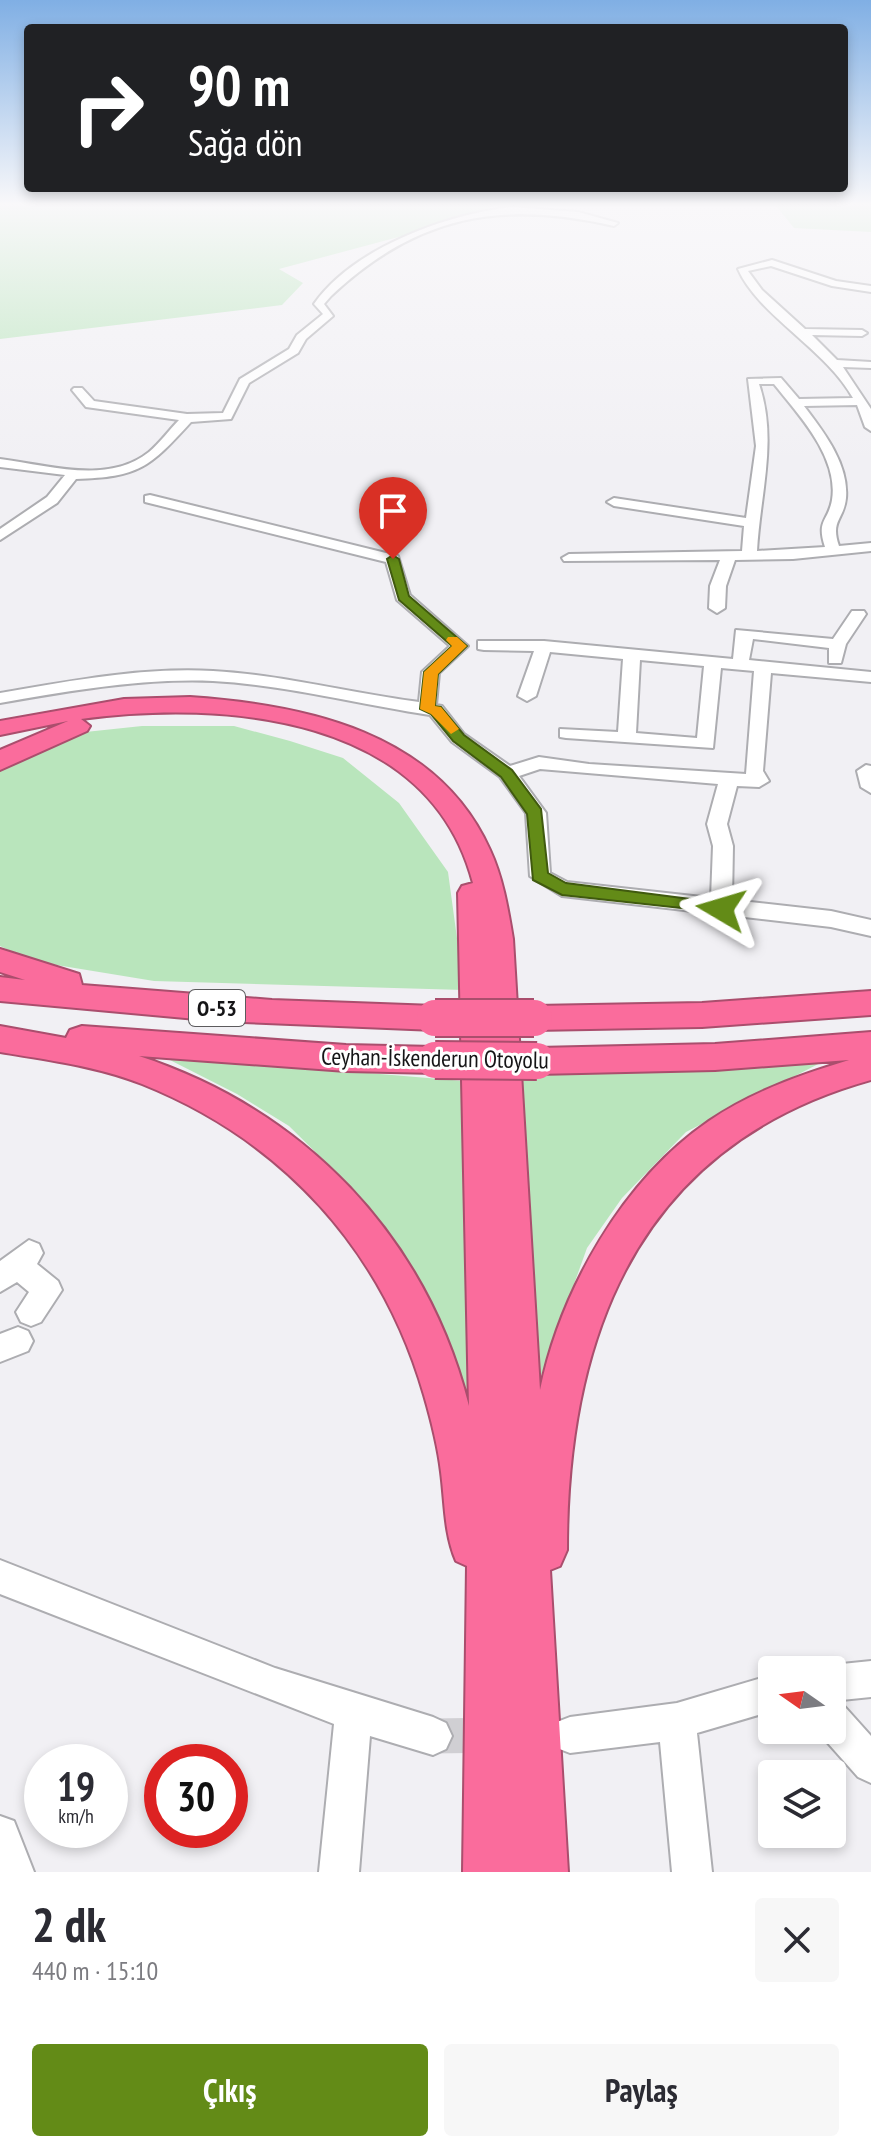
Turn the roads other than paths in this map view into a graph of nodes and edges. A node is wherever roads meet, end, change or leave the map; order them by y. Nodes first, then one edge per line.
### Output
1 (333, 289) edge
2 (757, 289) edge
3 (801, 332) junction
4 (862, 333) dead end
5 (831, 363) junction
6 (871, 365) edge
7 (78, 390) dead end
8 (871, 393) edge
9 (858, 397) junction
10 (795, 403) junction
11 (187, 418) junction
12 (871, 427) edge
13 (0, 463) edge
14 (78, 473) junction
15 (150, 499) dead end
16 (614, 502) dead end
17 (750, 523) junction
18 (0, 536) edge
19 (871, 547) edge
20 (833, 549) junction
21 (729, 556) junction
22 (749, 556) junction
23 (569, 558) dead end
24 (717, 608) dead end
25 (858, 614) dead end
26 (838, 644) junction
27 (484, 645) dead end
28 (544, 646) junction
29 (632, 656) junction
30 (713, 662) junction
31 (740, 665) junction
32 (763, 668) junction
33 (833, 674) junction
34 (871, 677) edge
35 (527, 696) dead end
36 (0, 698) edge
37 (427, 709) junction
38 (0, 728) edge
39 (566, 733) dead end
40 (627, 738) junction
41 (0, 762) edge
42 (507, 773) junction
43 (729, 780) junction
44 (721, 909) junction
45 (871, 928) edge
46 (0, 960) edge
47 (0, 989) edge
48 (871, 1003) edge
49 (352, 1017) junction
50 (0, 1030) edge
51 (0, 1039) edge
52 (871, 1045) edge
53 (871, 1067) edge
54 (15, 1265) edge
55 (31, 1312) dead end
56 (0, 1577) edge
57 (871, 1679) edge
58 (846, 1682) edge
59 (758, 1697) edge
60 (353, 1714) junction
61 (677, 1721) junction
62 (570, 1735) dead end
63 (433, 1736) tunnel mouth
64 (846, 1736) edge
65 (871, 1764) edge
66 (0, 1835) edge
67 (14, 1872) edge
68 (339, 1872) edge
69 (484, 1872) edge
70 (490, 1872) edge
71 (541, 1872) edge
72 (556, 1872) edge
73 (692, 1872) edge

1 - 11 street
2 - 3 street
3 - 4 street
3 - 5 street
5 - 6 street
5 - 9 street
7 - 11 street
8 - 9 street
9 - 10 street
9 - 12 street
10 - 17 street
10 - 20 street
11 - 14 street
13 - 14 street
14 - 18 street
15 - 37 street
16 - 17 street
17 - 22 street
19 - 20 street
20 - 22 street
21 - 22 street
21 - 23 street
21 - 24 street
25 - 26 street
26 - 31 street
26 - 33 street
27 - 28 street
28 - 29 street
28 - 35 street
29 - 30 street
29 - 40 street
30 - 31 street
30 - 40 street
31 - 32 street
32 - 33 street
32 - 43 street
33 - 34 street
36 - 37 street
37 - 42 street
38 - 71 highway
39 - 40 street
41 - 70 highway
42 - 43 street
42 - 44 street
43 - 44 street
44 - 45 street
46 - 49 highway
47 - 49 highway, Ceyhan-İskenderun Otoyolu / O-53
48 - 49 highway, Ceyhan-İskenderun Otoyolu / O-53, bridge
50 - 52 highway, Ceyhan-İskenderun Otoyolu / O-53, bridge
51 - 69 highway
53 - 72 highway
54 - 55 street
56 - 60 street
57 - 58 street
59 - 61 street
60 - 63 street
60 - 68 street
61 - 62 street
61 - 73 street
64 - 65 street
66 - 67 street

